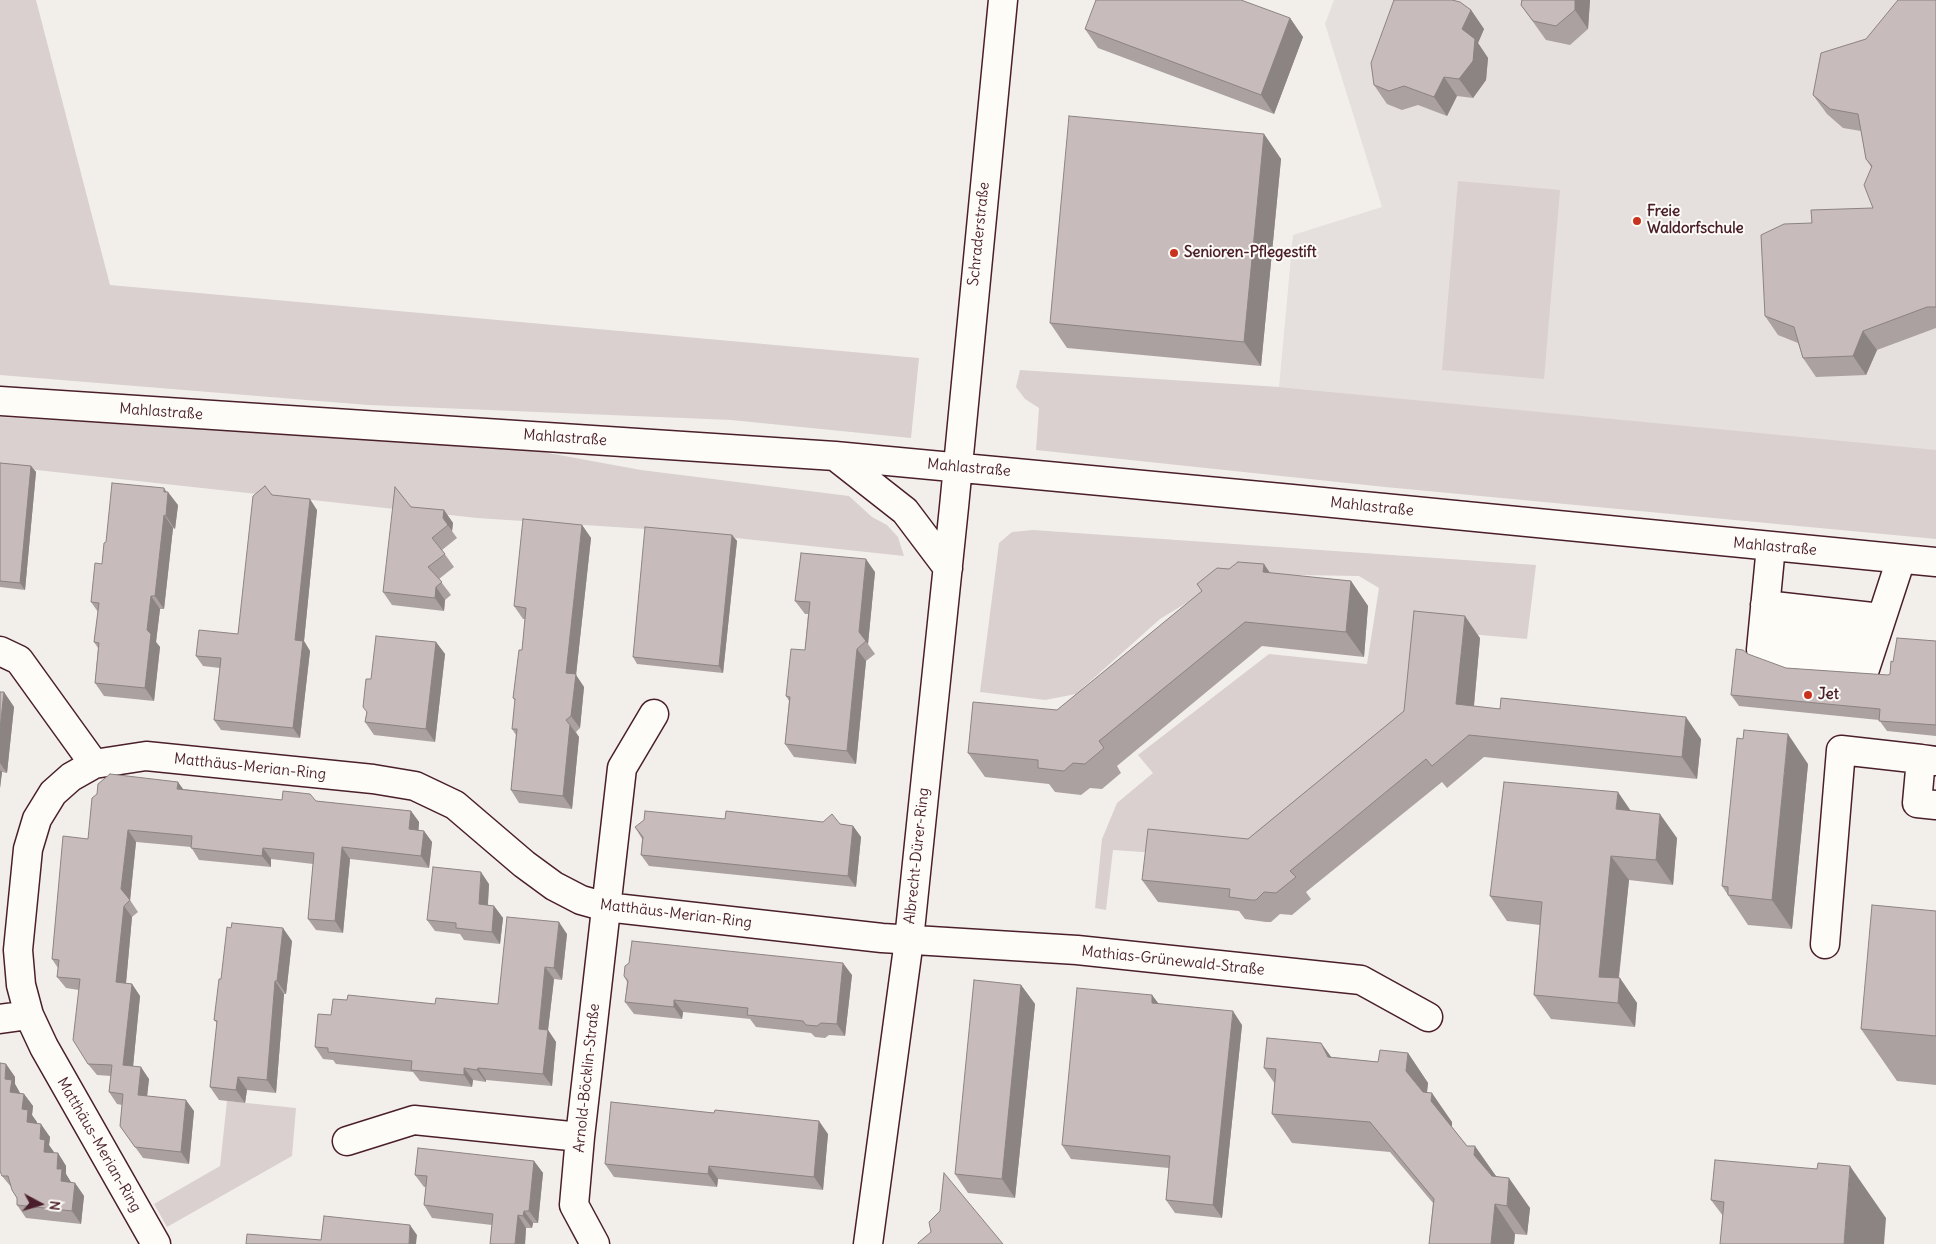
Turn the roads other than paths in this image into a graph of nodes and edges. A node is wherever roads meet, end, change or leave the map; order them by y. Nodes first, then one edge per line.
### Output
1 (1003, 0) edge
2 (0, 401) edge
3 (835, 456) junction
4 (958, 467) junction
5 (1771, 546) junction
6 (1901, 559) junction
7 (1936, 562) edge
8 (948, 568) junction
9 (1765, 605) junction
10 (1881, 618) junction
11 (0, 652) edge
12 (654, 714) dead end
13 (1928, 760) edge
14 (94, 764) junction
15 (1936, 805) edge
16 (606, 907) junction
17 (909, 940) junction
18 (1825, 944) dead end
19 (30, 1015) junction
20 (1428, 1017) dead end
21 (0, 1019) edge
22 (580, 1137) junction
23 (347, 1141) dead end
24 (156, 1244) edge
25 (595, 1244) edge
26 (868, 1244) edge

1 - 4 street, Schraderstraße
2 - 3 street, Mahlastraße
3 - 4 street, Mahlastraße
3 - 8 street
4 - 5 street, Mahlastraße
4 - 8 street, Albrecht-Dürer-Ring
5 - 6 street, Mahlastraße
5 - 9 street
6 - 7 street, Mahlastraße
6 - 10 street
8 - 17 street, Albrecht-Dürer-Ring
9 - 10 street
9 - 10 street
11 - 14 street
12 - 16 street, Arnold-Böcklin-Straße
13 - 15 street
13 - 18 street
14 - 16 street, Matthäus-Merian-Ring
14 - 19 street, Matthäus-Merian-Ring
16 - 17 street, Matthäus-Merian-Ring
16 - 22 street, Arnold-Böcklin-Straße
17 - 20 street, Mathias-Grünewald-Straße
17 - 26 street, Albrecht-Dürer-Ring
19 - 21 street
19 - 24 street, Matthäus-Merian-Ring
22 - 23 street
22 - 25 street, Arnold-Böcklin-Straße

